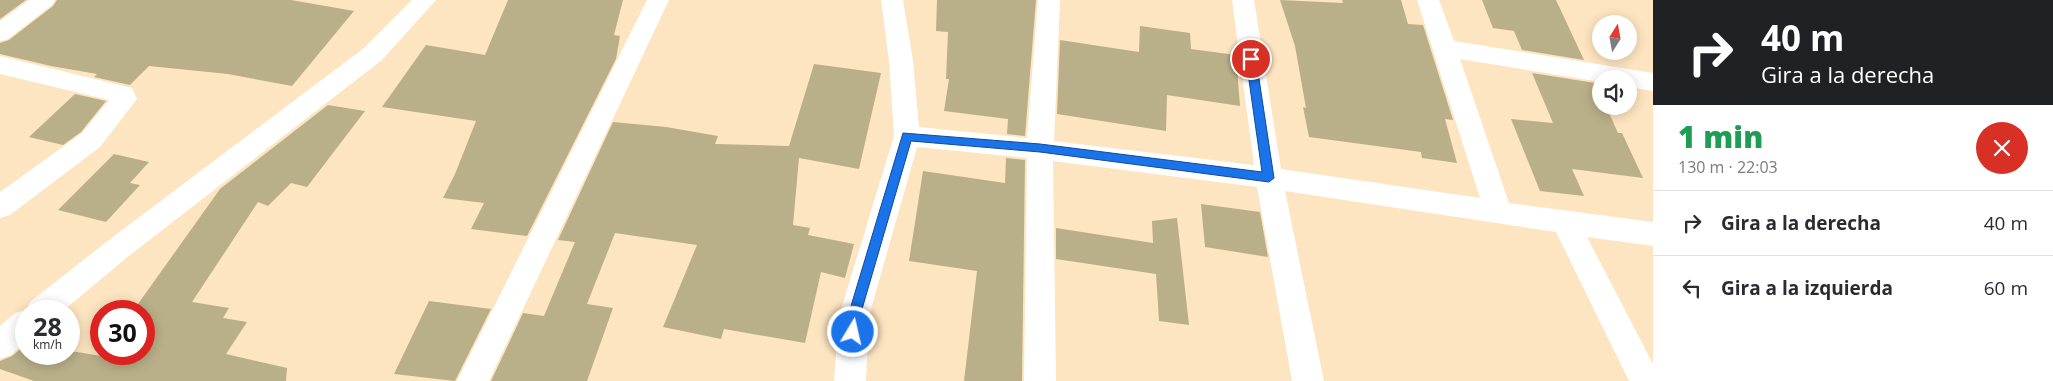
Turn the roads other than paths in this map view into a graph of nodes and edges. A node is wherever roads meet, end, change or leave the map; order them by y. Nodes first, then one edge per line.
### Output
1 (44, 0) edge
2 (426, 0) edge
3 (658, 0) edge
4 (892, 0) edge
5 (1049, 0) edge
6 (1243, 0) edge
7 (1428, 0) edge
8 (0, 33) edge
9 (1444, 48) junction
10 (0, 65) edge
11 (1653, 82) edge
12 (907, 136) junction
13 (1040, 148) junction
14 (1269, 178) junction
15 (0, 207) edge
16 (1500, 213) junction
17 (1566, 223) junction
18 (1653, 234) edge
19 (55, 300) edge
20 (15, 332) edge
21 (0, 345) edge
22 (473, 381) edge
23 (850, 381) edge
24 (1040, 381) edge
25 (1308, 381) edge
26 (1645, 381) edge

1 - 8 street
2 - 19 street
3 - 22 street
4 - 12 street
5 - 13 street
6 - 14 street
7 - 9 street
9 - 11 street
9 - 16 street
10 - 15 street
12 - 13 street
12 - 23 street
13 - 14 street
13 - 24 street
14 - 16 street
14 - 25 street
16 - 17 street
17 - 18 street
17 - 26 street
20 - 21 street

